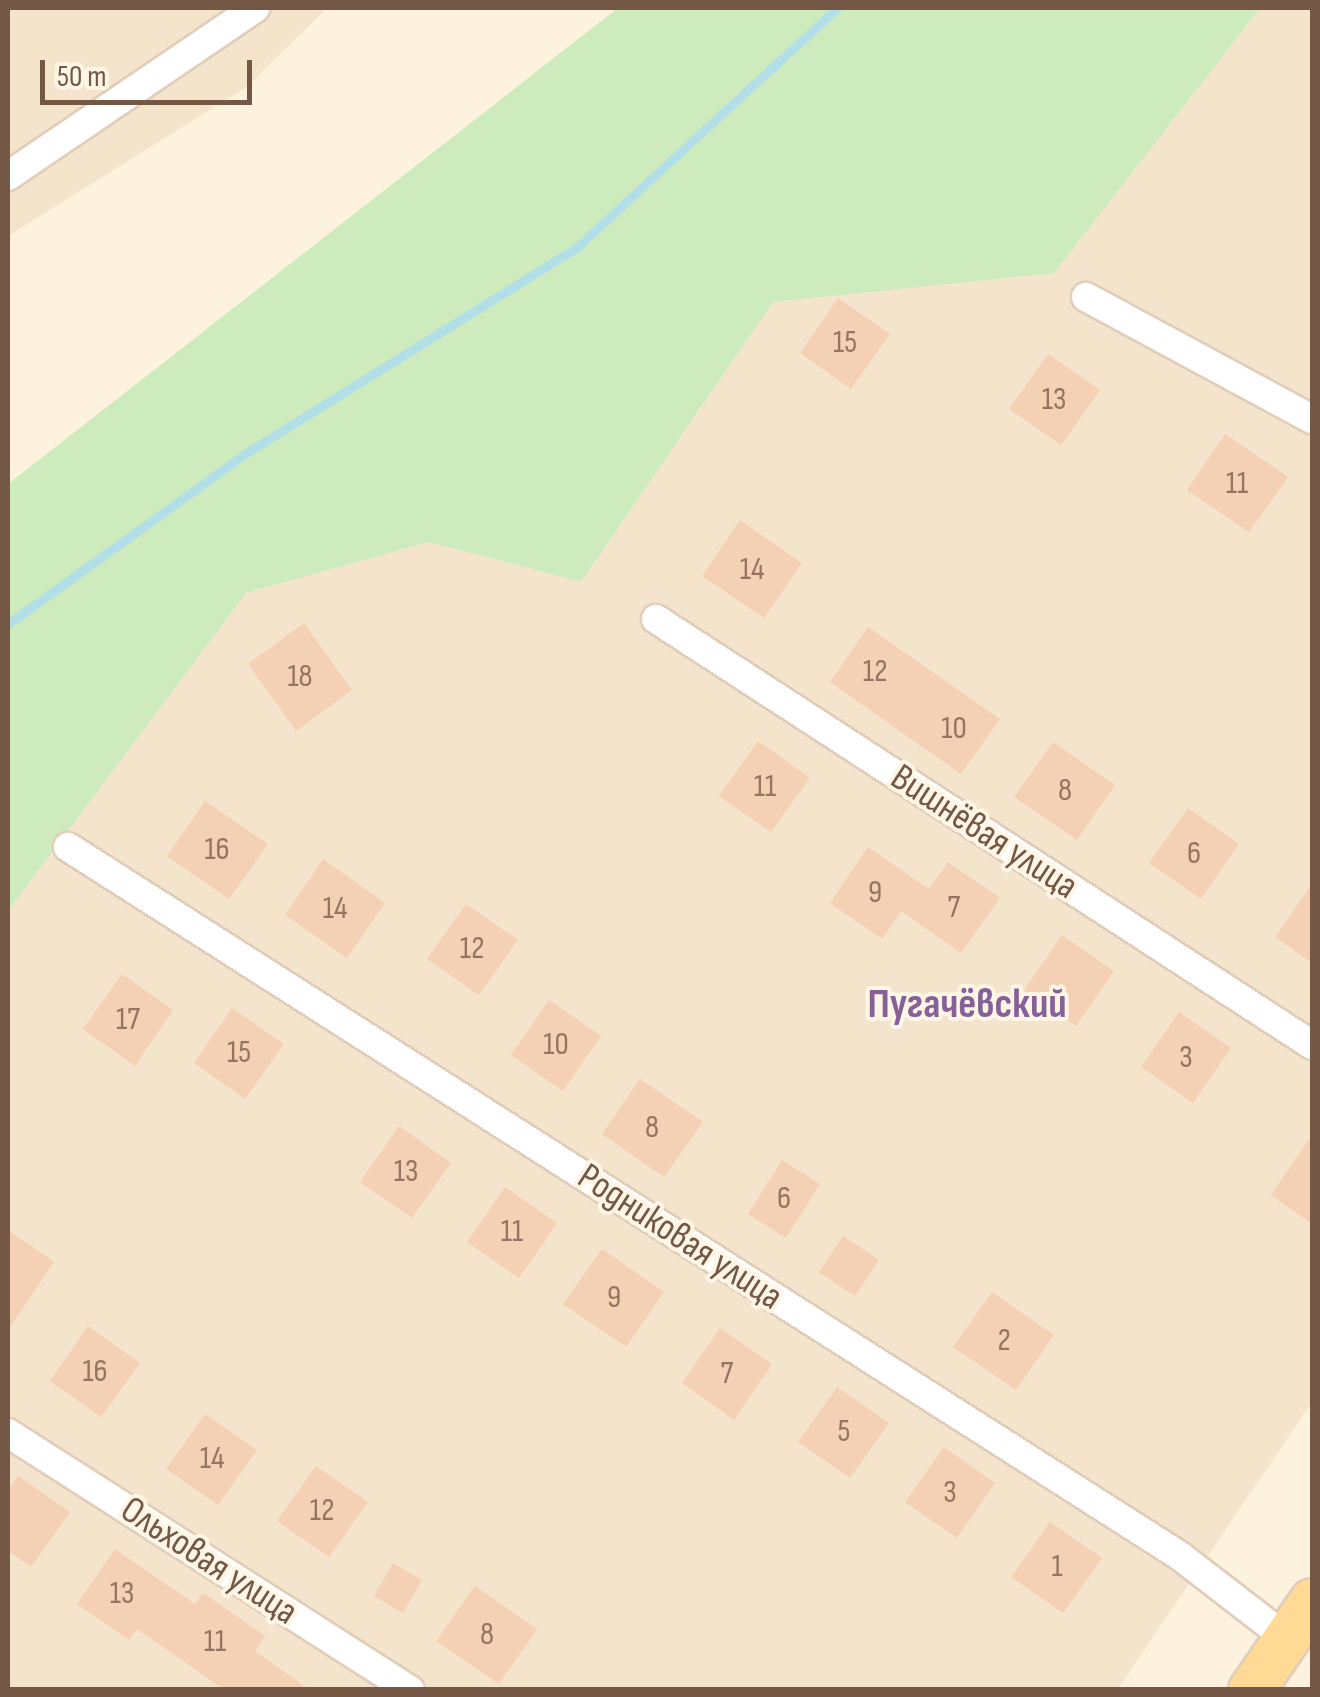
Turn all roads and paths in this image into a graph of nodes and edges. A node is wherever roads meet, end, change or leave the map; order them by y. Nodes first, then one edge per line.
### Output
1 (255, 8) edge
2 (8, 176) edge
3 (1086, 297) dead end
4 (1312, 419) edge
5 (656, 619) dead end
6 (68, 846) dead end
7 (1312, 1044) edge
8 (8, 1433) edge
9 (1312, 1602) edge
10 (1286, 1638) junction
11 (410, 1690) edge
12 (1251, 1690) edge

1 - 2 street
3 - 4 street
5 - 7 street, Вишнёвая улица
6 - 10 street, Родниковая улица
8 - 11 street, Ольховая улица
9 - 10 main road
10 - 12 main road

